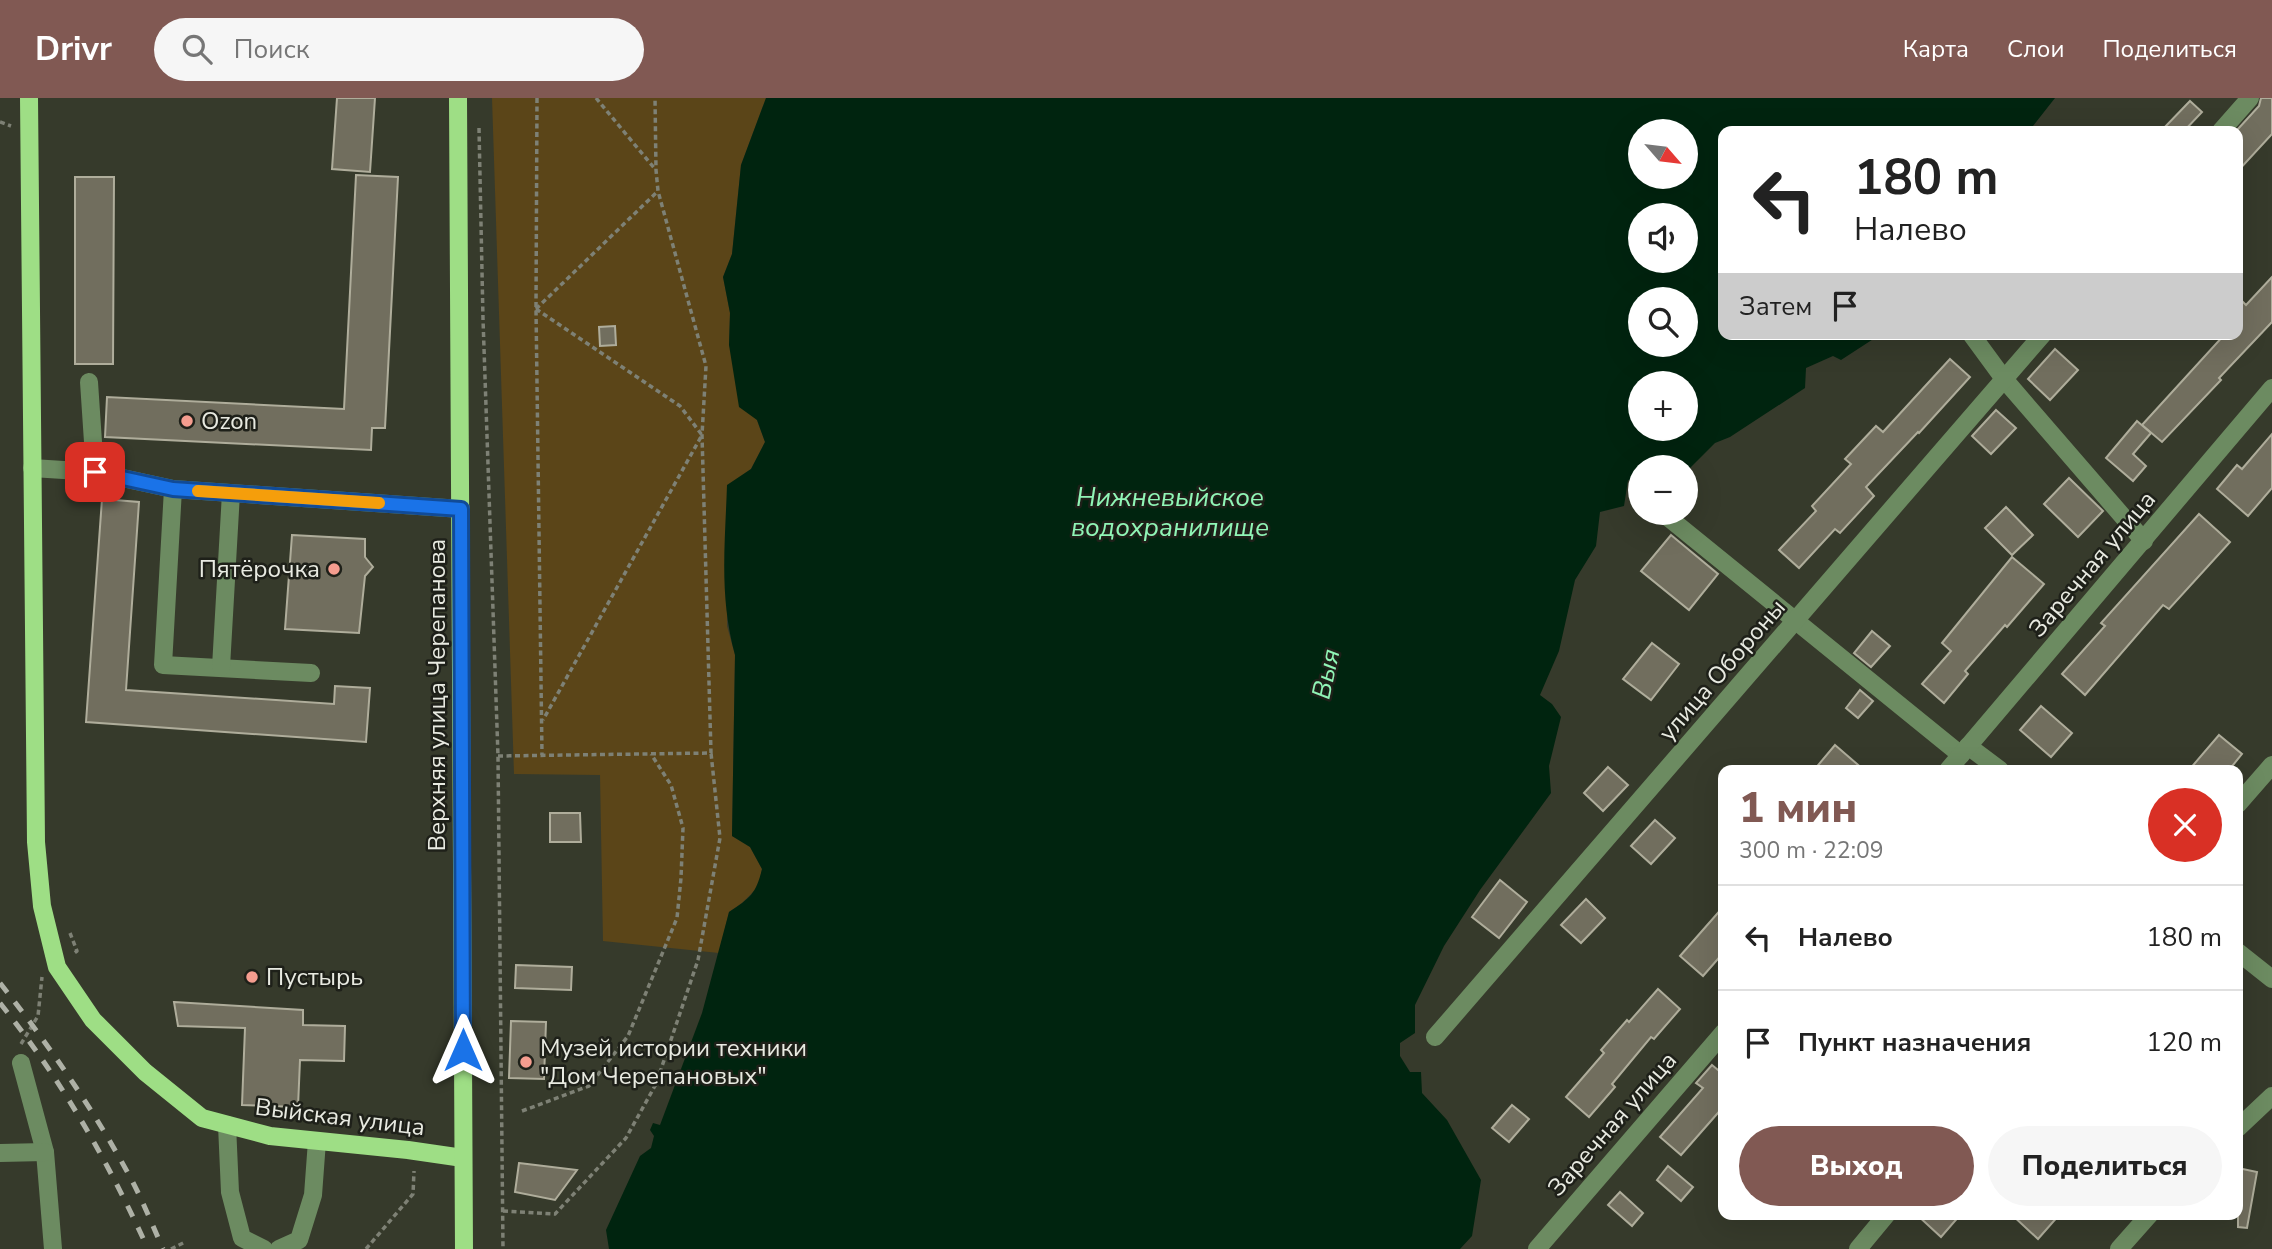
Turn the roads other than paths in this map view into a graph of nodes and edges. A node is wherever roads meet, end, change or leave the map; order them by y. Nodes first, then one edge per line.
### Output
1 (29, 98) edge
2 (458, 98) edge
3 (2250, 98) edge
4 (2225, 126) edge
5 (1975, 340) edge
6 (2038, 340) edge
7 (2004, 379) junction
8 (89, 382) dead end
9 (2272, 388) edge
10 (32, 468) junction
11 (95, 472) junction
12 (173, 489) junction
13 (231, 493) junction
14 (461, 509) junction
15 (1678, 525) edge
16 (2144, 541) junction
17 (1797, 621) junction
18 (220, 667) junction
19 (311, 673) dead end
20 (1965, 750) junction
21 (1952, 765) edge
22 (1991, 765) edge
23 (2272, 765) edge
24 (2243, 798) edge
25 (2243, 956) edge
26 (2272, 979) edge
27 (1435, 1037) dead end
28 (1718, 1039) edge
29 (21, 1063) dead end
30 (2272, 1096) edge
31 (2243, 1123) edge
32 (227, 1125) junction
33 (317, 1141) junction
34 (45, 1152) junction
35 (0, 1153) edge
36 (463, 1158) junction
37 (1882, 1220) edge
38 (2145, 1220) edge
39 (54, 1249) edge
40 (264, 1249) edge
41 (279, 1249) edge
42 (464, 1249) edge
43 (1538, 1249) edge
44 (1858, 1249) edge
45 (2119, 1249) edge

1 - 10 main road, Выйская улица
2 - 14 main road, Верхняя улица Черепанова
3 - 4 street
5 - 7 street
6 - 7 street, улица Обороны
7 - 16 street
7 - 17 street, улица Обороны
8 - 11 street
9 - 16 street, Заречная улица
10 - 11 street
10 - 32 main road, Выйская улица
11 - 12 street
12 - 13 street
12 - 18 street
13 - 14 street
13 - 18 street
14 - 36 main road, Верхняя улица Черепанова
15 - 17 street
16 - 20 street, Заречная улица
17 - 20 street
17 - 27 street, улица Обороны
18 - 19 street
20 - 21 street, Заречная улица
20 - 22 street
23 - 24 street
25 - 26 street
28 - 43 street, Заречная улица
29 - 34 street
30 - 31 street
32 - 33 main road, Выйская улица
32 - 40 street
33 - 36 main road, Выйская улица
33 - 41 street
34 - 35 street
34 - 39 street
36 - 42 main road, Верхняя улица Черепанова
37 - 44 street
38 - 45 street

